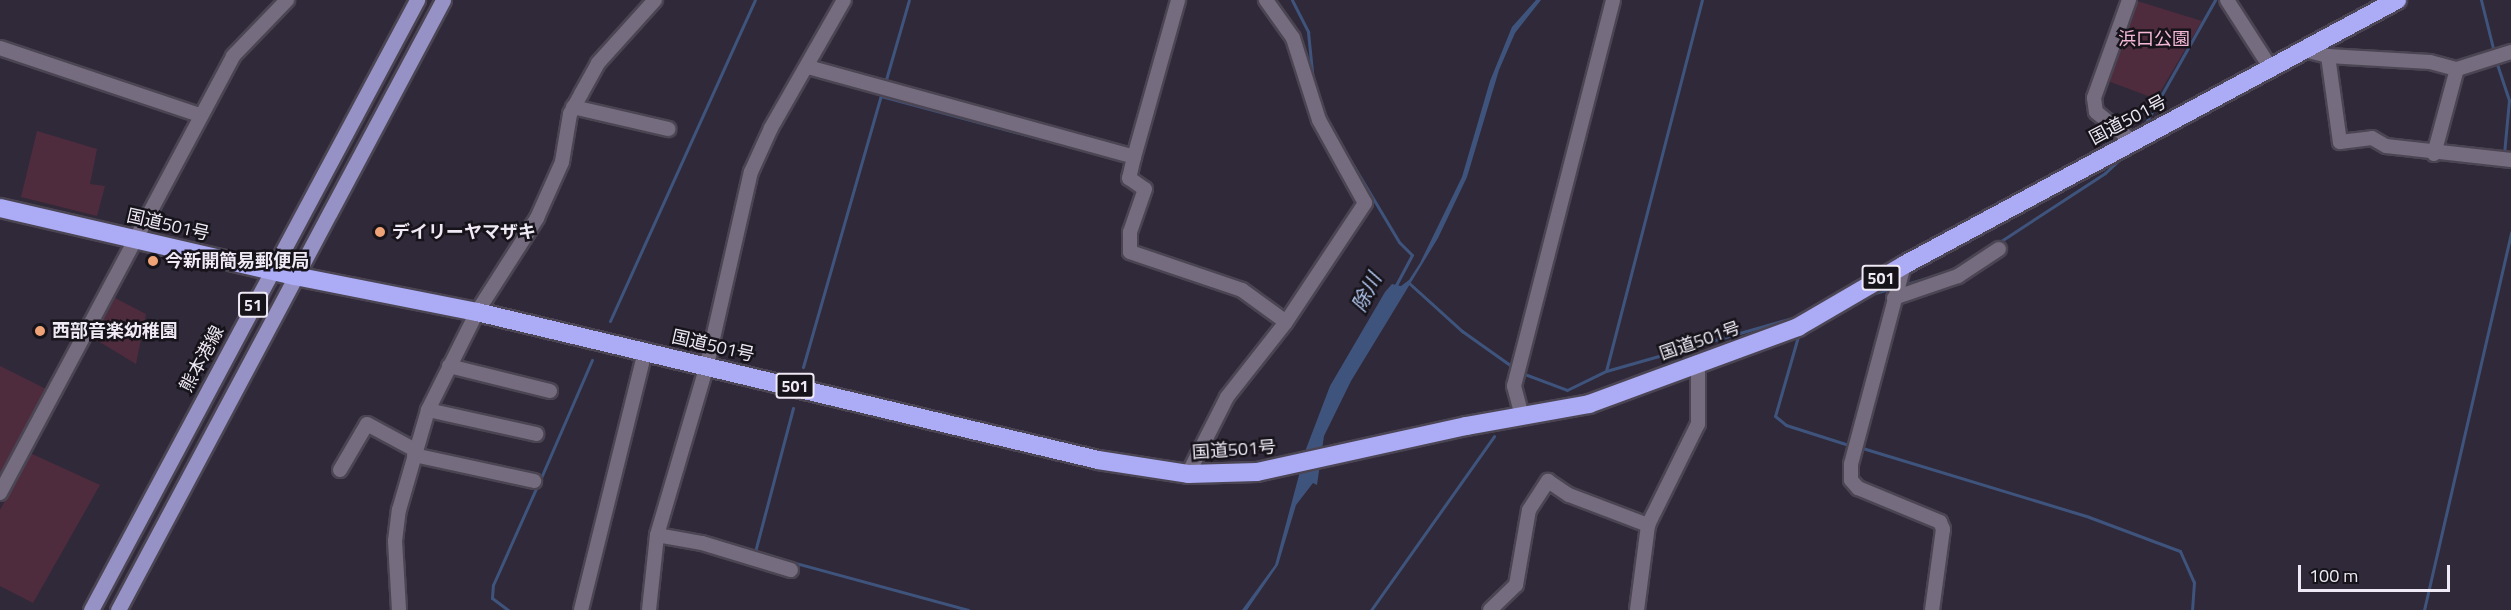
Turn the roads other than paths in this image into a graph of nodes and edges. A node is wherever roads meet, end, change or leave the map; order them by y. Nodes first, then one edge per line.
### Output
1 (287, 0) edge
2 (417, 0) edge
3 (443, 0) edge
4 (655, 0) edge
5 (844, 0) edge
6 (1178, 0) edge
7 (1266, 0) edge
8 (1614, 0) edge
9 (2129, 0) edge
10 (2227, 0) edge
11 (2397, 0) edge
12 (0, 48) edge
13 (2304, 51) junction
14 (2511, 52) edge
15 (2328, 56) junction
16 (808, 67) junction
17 (2270, 67) junction
18 (2457, 69) junction
19 (573, 107) junction
20 (199, 115) junction
21 (668, 129) dead end
22 (2132, 141) junction
23 (2434, 154) junction
24 (1134, 157) junction
25 (2511, 160) edge
26 (0, 208) edge
27 (136, 239) junction
28 (1999, 249) dead end
29 (1904, 265) junction
30 (272, 270) junction
31 (295, 276) junction
32 (1894, 298) junction
33 (477, 312) junction
34 (1286, 322) junction
35 (645, 352) junction
36 (1698, 362) junction
37 (707, 365) junction
38 (449, 366) junction
39 (550, 391) dead end
40 (428, 410) junction
41 (1522, 416) junction
42 (187, 429) junction
43 (536, 434) dead end
44 (208, 441) junction
45 (414, 452) junction
46 (340, 470) dead end
47 (1188, 474) junction
48 (534, 481) dead end
49 (0, 493) edge
50 (1648, 525) junction
51 (657, 535) junction
52 (791, 570) dead end
53 (91, 610) edge
54 (118, 610) edge
55 (399, 610) edge
56 (581, 610) edge
57 (649, 610) edge
58 (1490, 610) edge
59 (1637, 610) edge
60 (1932, 610) edge

1 - 20 street
2 - 30 main road, 熊本港線 / 51
3 - 31 main road, 51
4 - 19 street
5 - 16 street
6 - 24 street
7 - 34 street
8 - 41 street
9 - 22 street
10 - 17 street
11 - 13 highway, 国道501号 / 501
12 - 20 street
13 - 15 street
13 - 17 highway, 国道501号 / 501
14 - 18 street
15 - 18 street
15 - 23 street
16 - 24 street
16 - 37 street
17 - 22 highway, 国道501号 / 501
18 - 23 street
19 - 21 street
19 - 33 street
20 - 27 street
22 - 29 highway, 国道501号 / 501
23 - 25 street
24 - 34 street
26 - 27 highway, 国道501号 / 501
27 - 30 highway, 国道501号 / 501
27 - 49 street
28 - 32 street
29 - 32 street
29 - 36 highway, 国道501号 / 501
30 - 31 highway, 国道501号 / 501
30 - 42 main road, 熊本港線 / 51
31 - 33 highway, 国道501号 / 501
31 - 44 main road, 51
32 - 60 street
33 - 35 highway, 国道501号 / 501
33 - 38 street
34 - 47 street
35 - 37 highway, 国道501号 / 501
35 - 56 street
36 - 41 highway, 国道501号 / 501
36 - 50 street
37 - 47 highway, 国道501号 / 501
37 - 51 street
38 - 39 street
38 - 40 street
40 - 43 street
40 - 45 street
41 - 47 highway, 国道501号 / 501
42 - 44 main road
42 - 53 main road, 熊本港線 / 51
44 - 54 main road, 51
45 - 46 street
45 - 48 street
45 - 55 street
50 - 58 street
50 - 59 street
51 - 52 street
51 - 57 street

